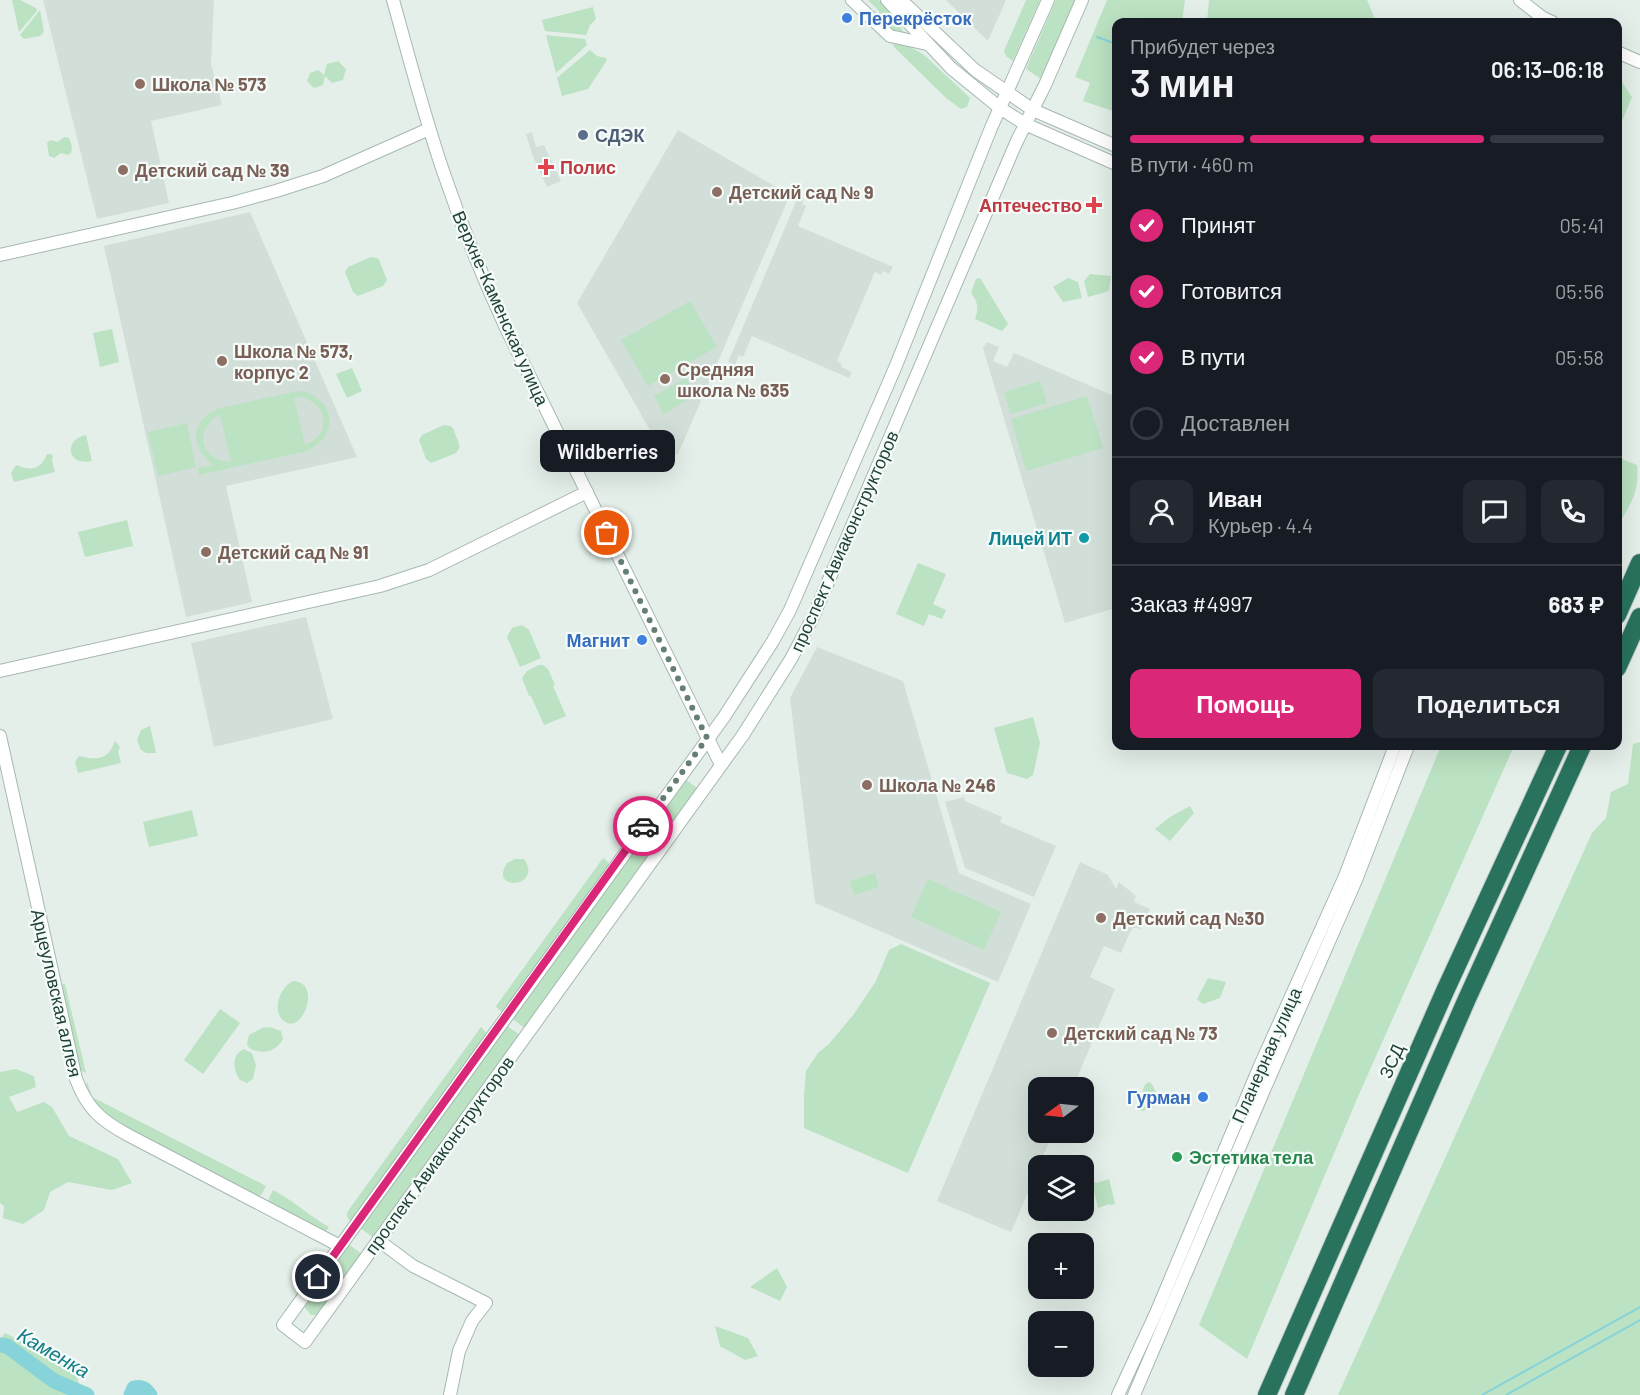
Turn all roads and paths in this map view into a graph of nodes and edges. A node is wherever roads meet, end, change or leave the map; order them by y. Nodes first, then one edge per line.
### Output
1 (393, 0) edge
2 (852, 0) edge
3 (887, 0) edge
4 (901, 0) edge
5 (1048, 0) edge
6 (1082, 0) edge
7 (1520, 0) edge
8 (1543, 18) edge
9 (927, 44) junction
10 (1622, 53) edge
11 (1640, 62) edge
12 (1006, 92) junction
13 (1000, 108) junction
14 (1033, 110) junction
15 (1025, 124) junction
16 (429, 129) junction
17 (1112, 144) edge
18 (1112, 162) edge
19 (0, 255) edge
20 (587, 492) junction
21 (1640, 563) edge
22 (1622, 604) edge
23 (1640, 617) edge
24 (1622, 658) edge
25 (0, 671) edge
26 (0, 736) edge
27 (707, 738) junction
28 (1393, 750) edge
29 (1406, 750) edge
30 (1556, 750) edge
31 (1580, 750) edge
32 (721, 765) junction
33 (378, 1240) junction
34 (340, 1246) junction
35 (450, 1395) edge
36 (1118, 1395) edge
37 (1134, 1395) edge
38 (1267, 1395) edge
39 (1294, 1395) edge

1 - 16 street, Верхне-Каменская улица
2 - 9 street
3 - 9 street
4 - 12 street
5 - 12 street, проспект Авиаконструкторов
6 - 14 street, проспект Авиаконструкторов
7 - 8 street
9 - 13 street
10 - 11 street
12 - 13 street, проспект Авиаконструкторов
12 - 14 street
13 - 15 street
13 - 27 street, проспект Авиаконструкторов
14 - 15 street, проспект Авиаконструкторов
14 - 17 street
15 - 18 street
15 - 32 street, проспект Авиаконструкторов
16 - 19 street
16 - 20 street, Верхне-Каменская улица
20 - 25 street
20 - 27 street, Верхне-Каменская улица
21 - 22 highway
23 - 24 highway
26 - 34 street, Арцеуловская аллея
27 - 32 street, Верхне-Каменская улица
27 - 34 street, проспект Авиаконструкторов
28 - 36 street, Планерная улица
29 - 37 street, Планерная улица
30 - 38 highway, ЗСД
31 - 39 highway
32 - 33 street, проспект Авиаконструкторов
33 - 34 street, проспект Авиаконструкторов
33 - 35 street

